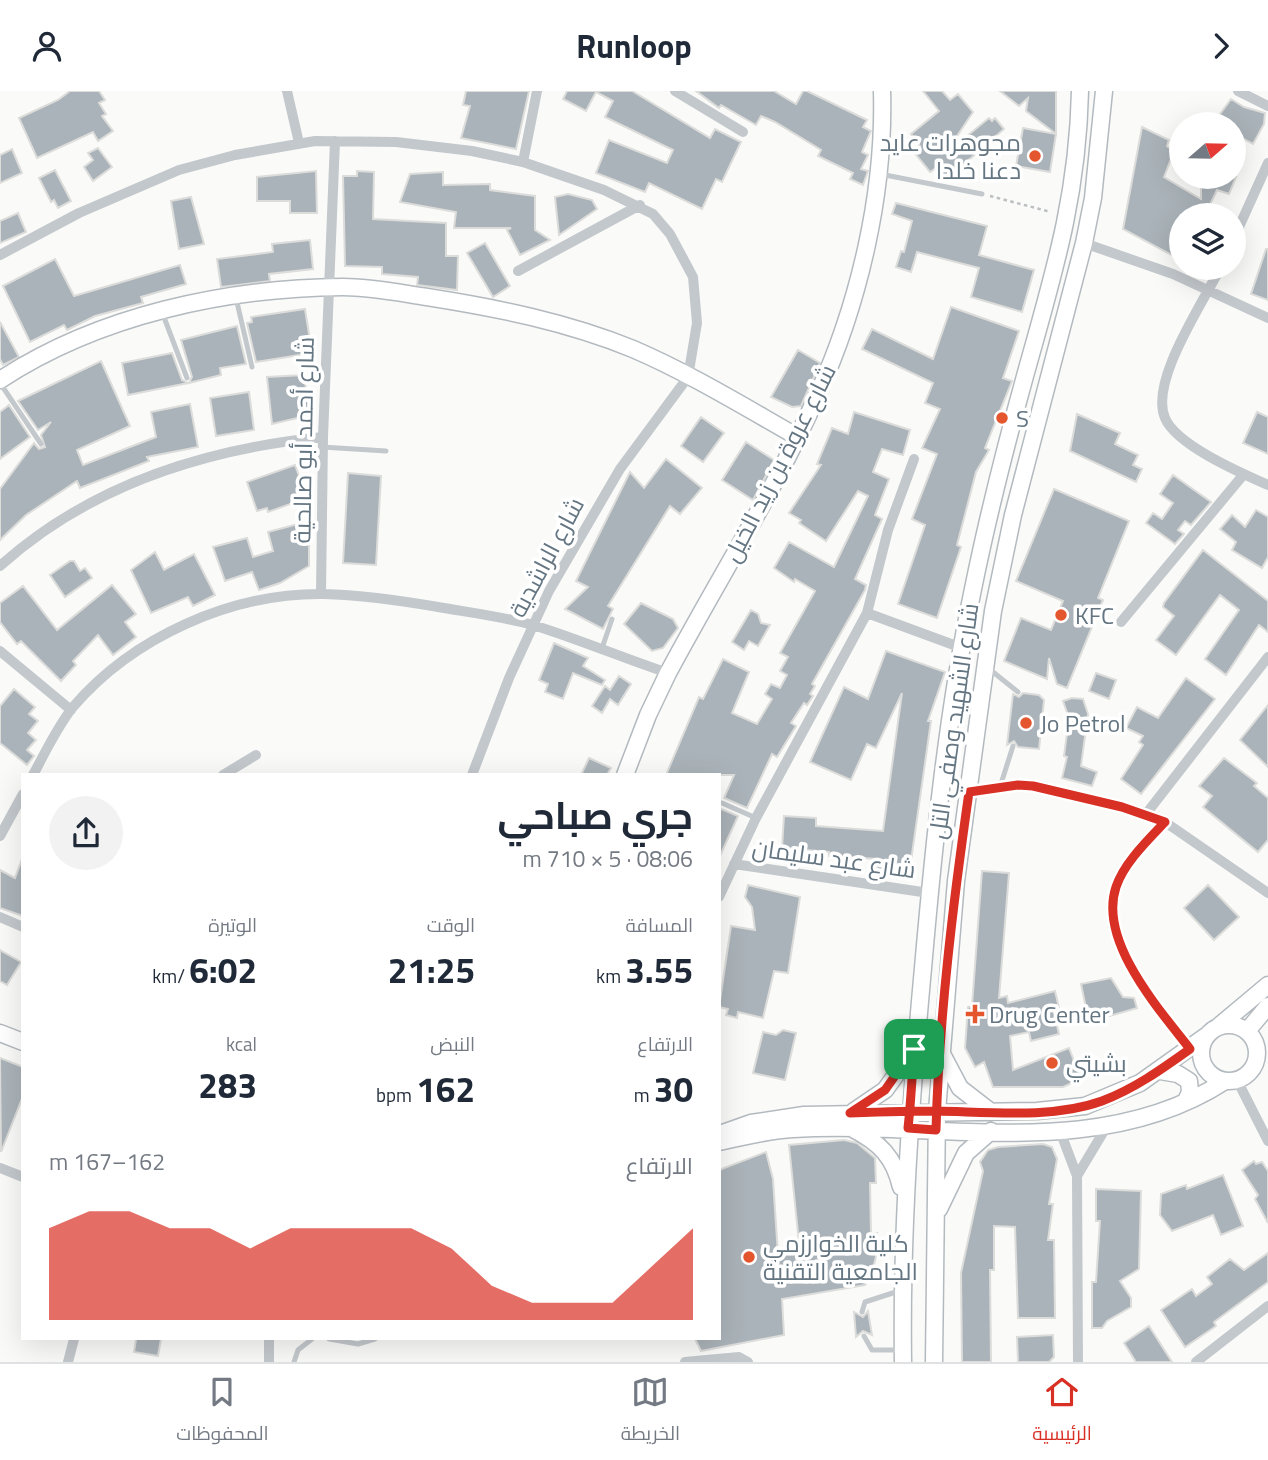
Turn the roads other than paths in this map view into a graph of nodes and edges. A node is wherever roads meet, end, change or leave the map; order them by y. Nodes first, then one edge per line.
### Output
1 (287, 91) edge
2 (537, 91) edge
3 (675, 91) edge
4 (882, 91) edge
5 (1080, 91) edge
6 (1104, 91) edge
7 (1238, 91) edge
8 (1268, 106) edge
9 (743, 132) dead end
10 (335, 141) junction
11 (299, 143) junction
12 (523, 162) junction
13 (1268, 163) edge
14 (876, 174) junction
15 (982, 194) road end
16 (640, 205) junction
17 (1246, 211) edge
18 (1084, 243) junction
19 (0, 255) edge
20 (518, 271) dead end
21 (1214, 280) edge
22 (330, 288) junction
23 (1209, 290) junction
24 (235, 295) junction
25 (162, 312) junction
26 (1268, 318) edge
27 (252, 367) dead end
28 (688, 377) junction
29 (187, 378) dead end
30 (0, 381) edge
31 (796, 436) junction
32 (323, 442) junction
33 (41, 444) dead end
34 (386, 451) dead end
35 (915, 459) dead end
36 (1244, 474) junction
37 (1268, 485) edge
38 (0, 566) edge
39 (321, 594) junction
40 (867, 613) junction
41 (612, 619) dead end
42 (1121, 622) dead end
43 (532, 625) junction
44 (962, 647) junction
45 (0, 651) edge
46 (601, 651) junction
47 (1268, 657) edge
48 (985, 666) junction
49 (668, 673) junction
50 (1018, 692) dead end
51 (71, 710) junction
52 (1013, 746) dead end
53 (256, 755) dead end
54 (34, 773) edge
55 (226, 773) edge
56 (473, 773) edge
57 (626, 773) edge
58 (1000, 787) junction
59 (969, 792) junction
60 (21, 798) edge
61 (722, 803) dead end
62 (1146, 814) junction
63 (756, 817) junction
64 (1165, 822) junction
65 (0, 836) edge
66 (734, 864) junction
67 (721, 893) edge
68 (929, 893) junction
69 (1268, 893) edge
70 (0, 917) edge
71 (21, 926) edge
72 (1268, 985) edge
73 (1268, 1006) edge
74 (1212, 1031) junction
75 (0, 1033) edge
76 (1257, 1040) edge
77 (21, 1041) edge
78 (914, 1049) junction
79 (1190, 1049) junction
80 (940, 1050) junction
81 (1268, 1066) edge
82 (1160, 1071) junction
83 (1236, 1079) junction
84 (1186, 1101) junction
85 (936, 1111) junction
86 (991, 1112) junction
87 (851, 1120) junction
88 (909, 1120) junction
89 (1107, 1126) junction
90 (936, 1130) junction
91 (991, 1131) junction
92 (1060, 1131) junction
93 (721, 1133) edge
94 (1268, 1141) edge
95 (721, 1142) edge
96 (0, 1168) edge
97 (21, 1176) edge
98 (1077, 1176) junction
99 (904, 1206) junction
100 (937, 1215) junction
101 (905, 1289) junction
102 (1268, 1305) edge
103 (862, 1312) dead end
104 (864, 1336) dead end
105 (74, 1340) edge
106 (269, 1340) edge
107 (311, 1340) edge
108 (335, 1340) edge
109 (372, 1340) edge
110 (903, 1356) edge
111 (68, 1362) edge
112 (269, 1362) edge
113 (294, 1362) edge
114 (685, 1362) edge
115 (748, 1362) edge
116 (934, 1362) edge
117 (1078, 1362) edge
118 (1196, 1362) edge

1 - 11 street
2 - 12 street
3 - 9 street
4 - 14 main road, شارع عروة بن زيد الخيل
5 - 44 main road, شارع الشهيد وصفي التل
6 - 18 main road, شارع الشهيد وصفي التل
7 - 8 street
10 - 11 street
10 - 12 street
10 - 22 street, شارع أحمد أبو صالحية
11 - 19 street
12 - 16 street
13 - 17 street
14 - 15 lane
14 - 31 main road, شارع عروة بن زيد الخيل
16 - 20 street
16 - 28 street
18 - 23 street
18 - 48 main road, شارع الشهيد وصفي التل
21 - 23 street
22 - 24 main road
22 - 28 main road
22 - 32 street, شارع أحمد أبو صالحية
23 - 26 street
23 - 36 street
24 - 25 main road
24 - 27 lane
25 - 29 lane
25 - 30 main road
28 - 31 main road
28 - 43 street, شارع الراشدية
30 - 33 lane
31 - 49 main road, شارع عروة بن زيد الخيل
32 - 34 lane
32 - 38 street
32 - 39 street, شارع أحمد أبو صالحية
35 - 40 street
36 - 37 street
36 - 42 street
39 - 43 street
39 - 51 street
40 - 44 street
40 - 63 street
41 - 46 lane
43 - 46 street
43 - 56 street, شارع الراشدية
44 - 68 main road, شارع الشهيد وصفي التل
45 - 51 street
46 - 49 street
47 - 62 street
48 - 50 lane
48 - 59 main road, شارع الشهيد وصفي التل
49 - 57 main road, شارع عروة بن زيد الخيل
51 - 54 street
52 - 58 lane
53 - 55 street
58 - 59 street
58 - 62 street
59 - 80 main road, شارع الشهيد وصفي التل
60 - 65 street
61 - 63 lane
62 - 64 street
63 - 66 street
64 - 69 street
64 - 79 street
66 - 67 street
66 - 68 street, شارع عبد سليمان
68 - 78 main road, شارع الشهيد وصفي التل
70 - 71 street
72 - 74 main road
73 - 76 main road
74 - 76 main road
74 - 79 main road
74 - 83 main road
75 - 77 main road
76 - 83 main road
78 - 87 main road
78 - 88 main road, شارع الشهيد وصفي التل
79 - 82 main road
80 - 85 main road, شارع الشهيد وصفي التل
80 - 86 main road
81 - 83 main road
82 - 84 main road
82 - 86 main road
83 - 84 main road
83 - 94 street
84 - 89 main road
85 - 86 main road
85 - 88 main road
85 - 90 main road, شارع الشهيد وصفي التل
87 - 88 main road
87 - 93 main road
87 - 95 main road
87 - 99 main road
88 - 90 main road
88 - 99 main road, شارع الشهيد وصفي التل
89 - 92 main road
89 - 98 street
90 - 91 main road
90 - 100 main road, شارع الشهيد وصفي التل
91 - 92 main road
91 - 100 main road
92 - 98 street
96 - 97 street
98 - 117 street
99 - 101 main road, شارع الشهيد وصفي التل
100 - 116 main road, شارع الشهيد وصفي التل
101 - 103 lane
101 - 110 main road, شارع الشهيد وصفي التل
102 - 118 street
104 - 110 lane
105 - 111 street
106 - 112 street
107 - 113 lane
108 - 109 lane
114 - 115 street

